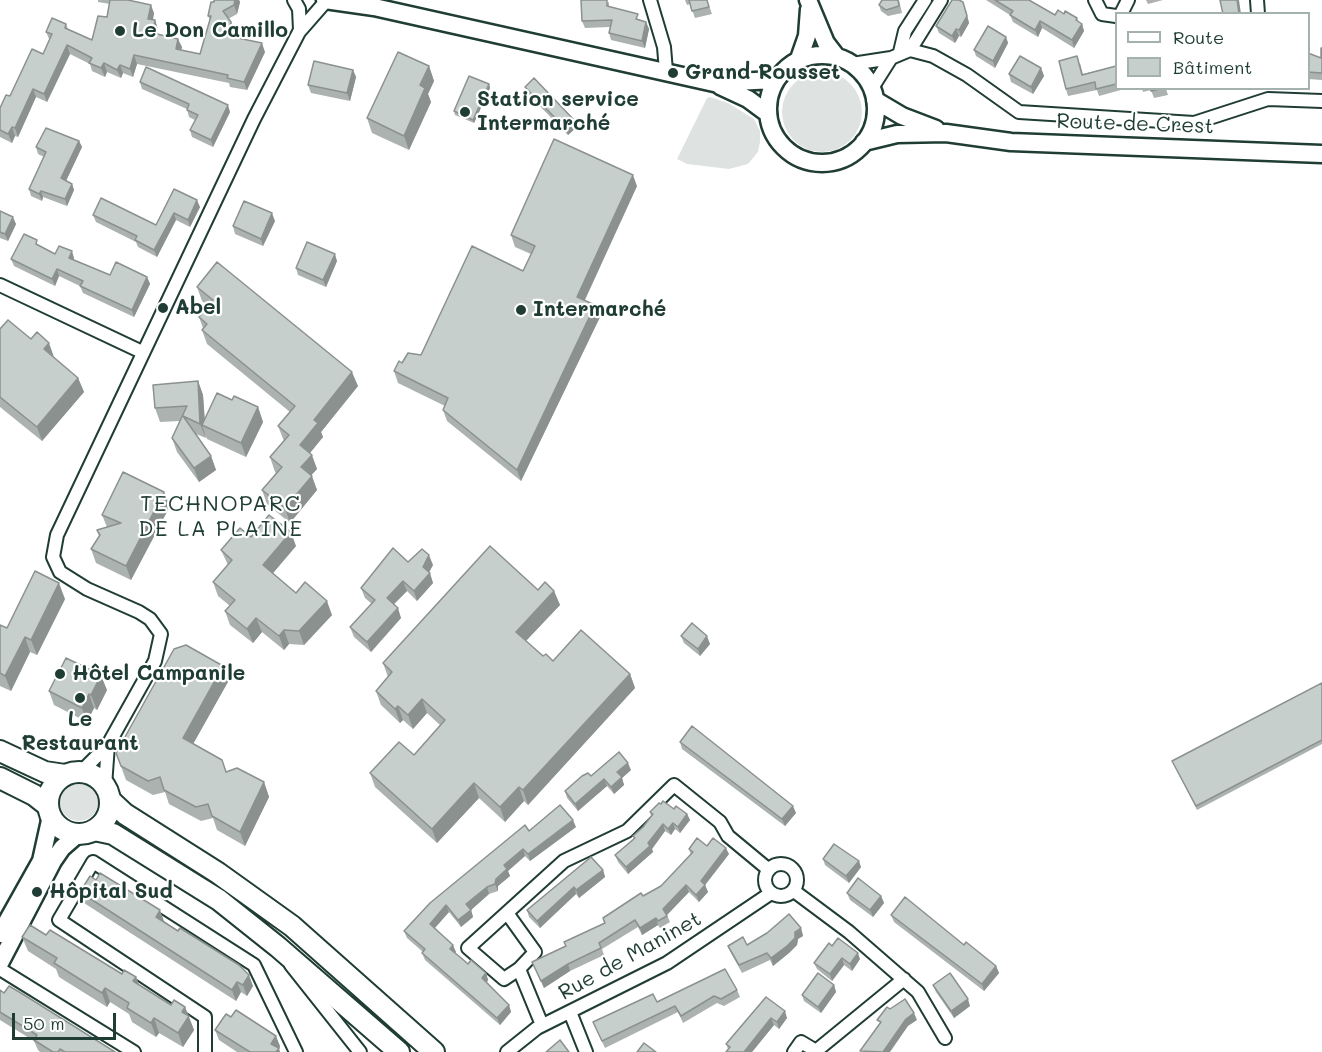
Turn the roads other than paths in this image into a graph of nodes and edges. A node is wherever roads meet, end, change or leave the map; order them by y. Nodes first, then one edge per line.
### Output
1 (294, 0) edge
2 (326, 0) edge
3 (351, 0) edge
4 (650, 0) edge
5 (925, 0) edge
6 (941, 0) edge
7 (1095, 0) edge
8 (808, 3) edge
9 (374, 8) junction
10 (1115, 16) edge
11 (300, 32) junction
12 (900, 53) junction
13 (836, 56) junction
14 (799, 59) junction
15 (852, 63) junction
16 (666, 71) junction
17 (776, 80) junction
18 (714, 83) junction
19 (874, 94) junction
20 (1267, 94) edge
21 (1322, 101) edge
22 (767, 113) junction
23 (946, 133) junction
24 (864, 142) junction
25 (1322, 154) edge
26 (0, 285) edge
27 (142, 352) junction
28 (108, 745) junction
29 (0, 752) edge
30 (73, 774) junction
31 (0, 778) edge
32 (107, 793) junction
33 (49, 811) junction
34 (86, 832) junction
35 (769, 870) junction
36 (794, 891) junction
37 (771, 893) junction
38 (507, 913) junction
39 (0, 934) edge
40 (278, 947) junction
41 (0, 963) edge
42 (0, 969) edge
43 (519, 969) junction
44 (904, 979) junction
45 (570, 1012) junction
46 (542, 1025) junction
47 (945, 1038) dead end
48 (134, 1052) edge
49 (205, 1052) edge
50 (296, 1052) edge
51 (360, 1052) edge
52 (399, 1052) edge
53 (434, 1052) edge
54 (507, 1052) edge
55 (586, 1052) edge
56 (794, 1052) edge

1 - 11 street
2 - 9 main road
2 - 11 street
3 - 9 main road
4 - 16 street
5 - 12 street
6 - 12 street
7 - 10 street
8 - 13 main road
8 - 14 main road
9 - 16 main road
11 - 27 street
12 - 15 street
12 - 19 street
12 - 20 street
13 - 14 main road
13 - 15 main road
14 - 17 main road
15 - 19 main road
16 - 18 main road
17 - 18 main road
17 - 22 main road
18 - 22 main road
19 - 23 main road
19 - 24 main road
20 - 21 street
22 - 24 main road
23 - 24 main road
23 - 25 main road, Route de Crest
26 - 27 street
27 - 28 street
28 - 30 street
28 - 32 street
29 - 30 main road
30 - 32 main road
30 - 33 main road
31 - 33 main road
32 - 34 main road
32 - 53 main road
33 - 34 main road
33 - 39 main road
34 - 40 main road
34 - 41 main road
35 - 36 street
35 - 37 street
35 - 38 street
36 - 37 street
36 - 44 street
37 - 45 street, Rue de Maninet
38 - 43 street
38 - 43 street
40 - 51 street
40 - 52 main road
42 - 48 street
43 - 46 street
44 - 47 street
44 - 56 street
45 - 46 street, Rue de Maninet
45 - 55 street
46 - 54 street, Rue de Maninet
49 - 50 street

